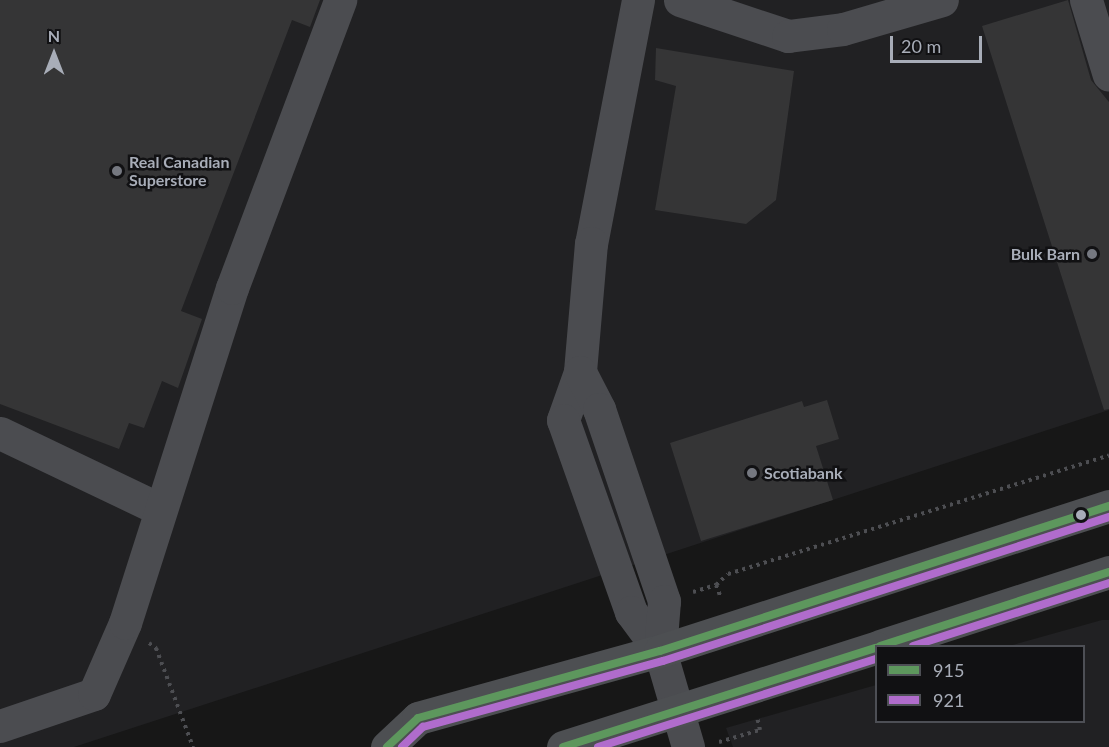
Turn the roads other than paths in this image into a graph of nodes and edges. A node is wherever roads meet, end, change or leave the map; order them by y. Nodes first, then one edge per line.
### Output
1 (340, 0) edge
2 (638, 0) edge
3 (681, 0) edge
4 (942, 0) edge
5 (1086, 0) edge
6 (1109, 75) edge
7 (580, 372) junction
8 (0, 434) edge
9 (1109, 506) edge
10 (159, 509) junction
11 (1109, 572) edge
12 (884, 645) edge
13 (875, 648) edge
14 (660, 651) junction
15 (677, 713) junction
16 (0, 726) edge
17 (387, 747) edge
18 (563, 747) edge
19 (688, 747) edge

1 - 10 street
2 - 7 street
3 - 4 street
5 - 6 street
7 - 14 street
7 - 14 street
8 - 10 street
9 - 14 main road
10 - 16 street
11 - 12 main road
13 - 15 main road
14 - 15 street
14 - 17 main road
15 - 18 main road
15 - 19 street

